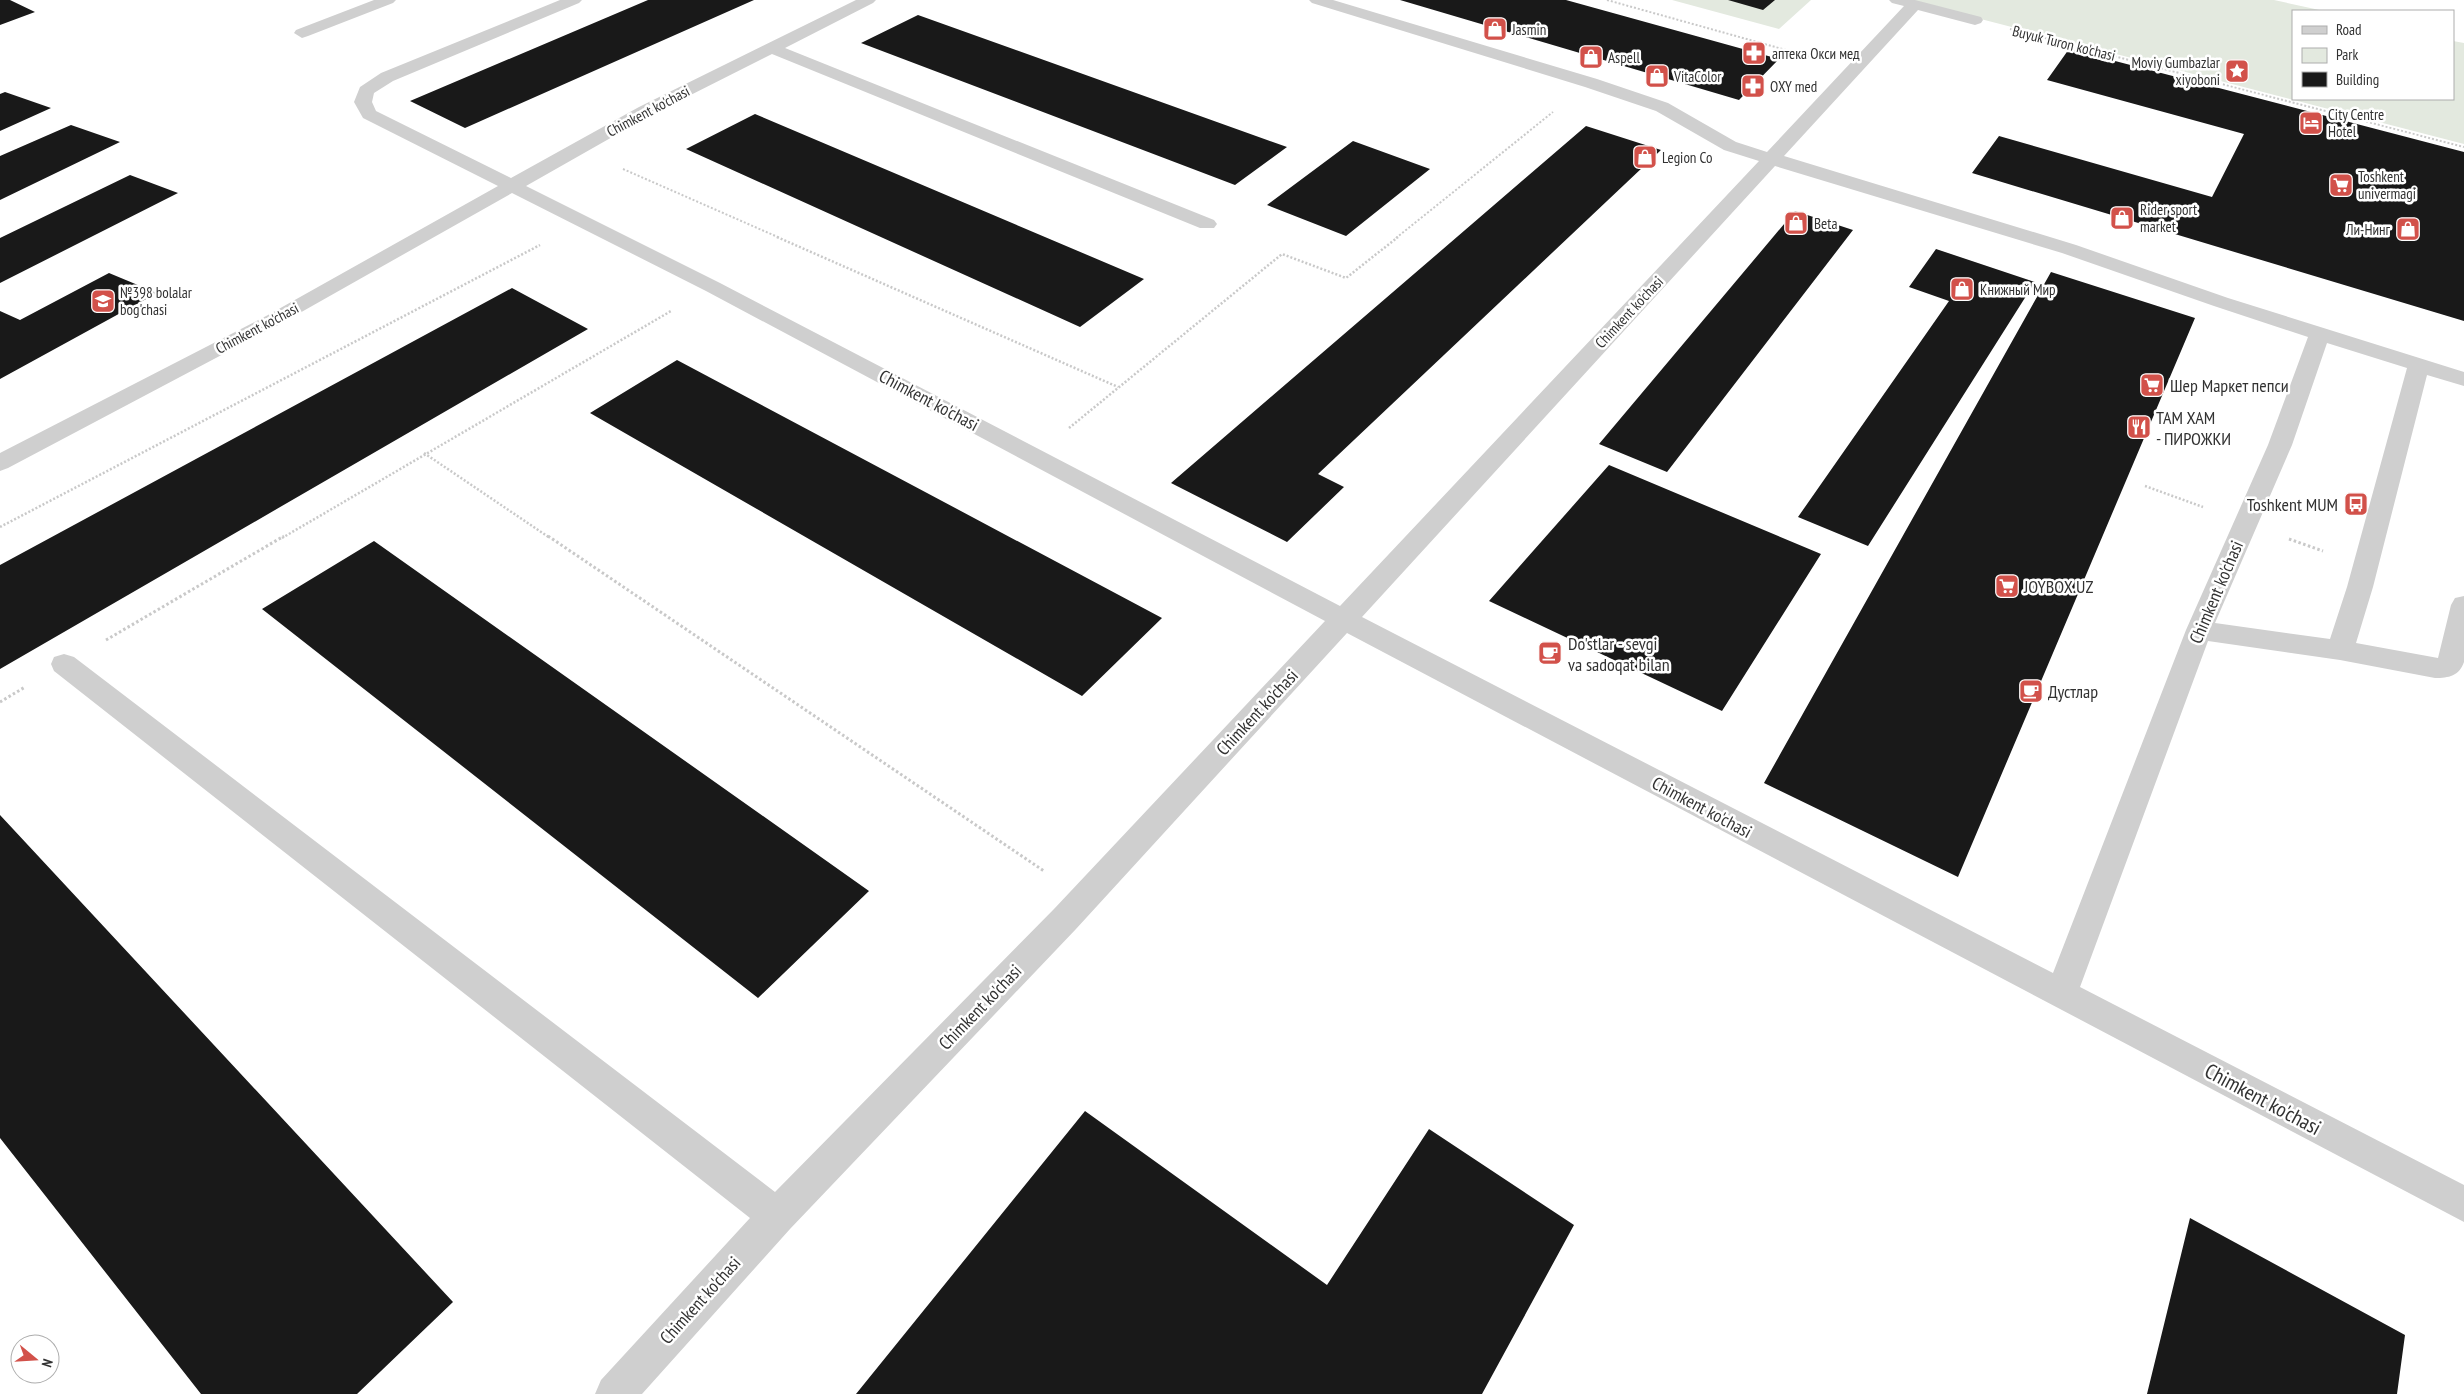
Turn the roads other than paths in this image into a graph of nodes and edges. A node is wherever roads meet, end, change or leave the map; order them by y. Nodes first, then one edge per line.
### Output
1 (388, 0) edge
2 (574, 0) edge
3 (868, 0) edge
4 (1318, 0) edge
5 (1905, 2) edge
6 (1975, 20) road end
7 (302, 33) dead end
8 (771, 48) junction
9 (1770, 159) junction
10 (511, 187) junction
11 (1207, 224) dead end
12 (2320, 333) junction
13 (2418, 365) junction
14 (2464, 379) edge
15 (0, 463) edge
16 (2464, 605) edge
17 (1343, 619) junction
18 (2200, 630) junction
19 (2340, 650) junction
20 (64, 664) road end
21 (2061, 994) junction
22 (2464, 1204) edge
23 (777, 1216) junction
24 (615, 1394) edge

1 - 7 street
2 - 10 street
3 - 8 street, Chimkent ko'chasi
4 - 9 street
5 - 6 street
5 - 9 street, Chimkent ko'chasi
8 - 10 street, Chimkent ko'chasi
8 - 11 street
9 - 12 street
9 - 17 street, Chimkent ko'chasi
10 - 15 street, Chimkent ko'chasi
10 - 17 street, Chimkent ko'chasi
12 - 13 street
12 - 18 street, Chimkent ko'chasi
13 - 14 street
13 - 19 street
16 - 19 street
17 - 21 street, Chimkent ko'chasi
17 - 23 street, Chimkent ko'chasi
18 - 19 street
18 - 21 street, Chimkent ko'chasi
20 - 23 street
21 - 22 street, Chimkent ko'chasi
23 - 24 street, Chimkent ko'chasi

